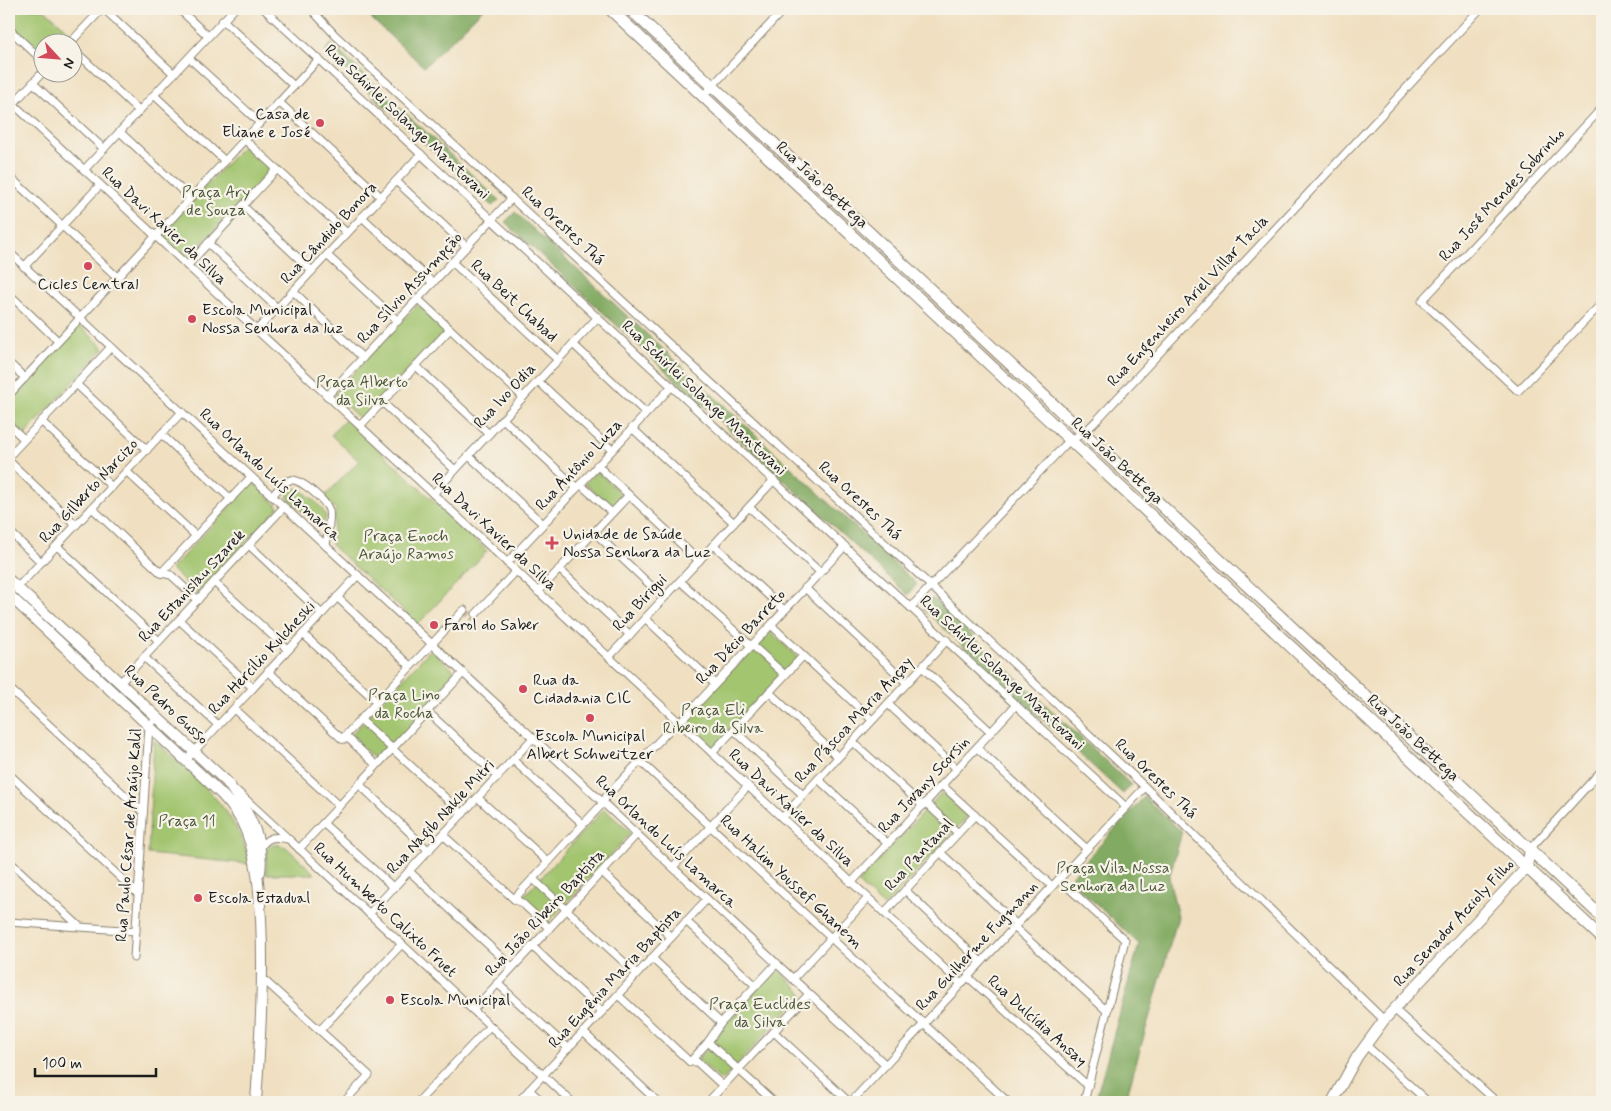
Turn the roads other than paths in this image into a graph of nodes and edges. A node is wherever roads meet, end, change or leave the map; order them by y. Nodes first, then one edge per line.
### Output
1 (103, 9) edge
2 (179, 9) edge
3 (234, 9) edge
4 (264, 9) edge
5 (311, 9) edge
6 (610, 9) edge
7 (630, 9) edge
8 (784, 9) edge
9 (1480, 9) edge
10 (223, 20) junction
11 (9, 29) edge
12 (81, 32) edge
13 (208, 36) junction
14 (32, 51) edge
15 (82, 57) edge
16 (188, 58) junction
17 (318, 59) junction
18 (174, 74) junction
19 (33, 83) joint
20 (294, 86) junction
21 (712, 86) junction
22 (154, 95) junction
23 (703, 96) junction
24 (11, 102) edge
25 (279, 102) junction
26 (1602, 108) edge
27 (140, 111) junction
28 (260, 123) junction
29 (120, 132) junction
30 (244, 140) junction
31 (104, 149) junction
32 (421, 154) junction
33 (225, 161) junction
34 (277, 169) junction
35 (84, 170) junction
36 (9, 176) edge
37 (396, 181) junction
38 (100, 185) junction
39 (381, 197) junction
40 (190, 198) junction
41 (512, 198) junction
42 (243, 206) junction
43 (362, 217) junction
44 (492, 220) junction
45 (62, 226) junction
46 (347, 233) junction
47 (155, 236) junction
48 (208, 243) junction
49 (466, 247) junction
50 (9, 252) edge
51 (327, 254) junction
52 (895, 256) junction
53 (452, 262) junction
54 (24, 266) junction
55 (187, 266) junction
56 (885, 266) junction
57 (312, 271) junction
58 (118, 277) junction
59 (433, 283) junction
60 (293, 291) junction
61 (9, 294) edge
62 (418, 299) junction
63 (1602, 303) edge
64 (277, 308) junction
65 (80, 318) junction
66 (598, 318) junction
67 (398, 320) junction
68 (450, 329) junction
69 (256, 330) junction
70 (58, 341) junction
71 (573, 344) junction
72 (111, 347) junction
73 (363, 358) junction
74 (558, 360) junction
75 (9, 363) edge
76 (416, 366) junction
77 (25, 378) junction
78 (538, 381) junction
79 (76, 384) junction
80 (672, 386) junction
81 (9, 395) edge
82 (327, 396) junction
83 (523, 398) junction
84 (382, 402) junction
85 (182, 412) junction
86 (646, 413) junction
87 (503, 419) junction
88 (42, 421) junction
89 (9, 425) edge
90 (360, 426) junction
91 (632, 428) junction
92 (1084, 433) junction
93 (162, 434) junction
94 (489, 434) junction
95 (24, 439) junction
96 (1070, 440) junction
97 (146, 450) junction
98 (612, 450) junction
99 (9, 456) edge
100 (469, 456) junction
101 (9, 461) edge
102 (597, 466) junction
103 (455, 470) junction
104 (126, 472) junction
105 (251, 477) junction
106 (774, 480) junction
107 (578, 486) junction
108 (112, 487) junction
109 (433, 494) junction
110 (629, 495) junction
111 (272, 496) junction
112 (231, 498) junction
113 (749, 506) junction
114 (284, 507) junction
115 (92, 508) junction
116 (612, 513) junction
117 (734, 523) junction
118 (76, 524) junction
119 (543, 524) junction
120 (9, 531) edge
121 (594, 532) junction
122 (196, 536) junction
123 (248, 545) junction
124 (714, 545) junction
125 (57, 546) junction
126 (326, 546) junction
127 (845, 546) junction
128 (699, 561) junction
129 (41, 562) junction
130 (507, 563) junction
131 (559, 569) junction
132 (516, 571) junction
133 (820, 572) junction
134 (161, 573) junction
135 (358, 575) junction
136 (9, 580) edge
137 (680, 581) junction
138 (214, 582) junction
139 (931, 586) junction
140 (17, 588) junction
141 (805, 588) junction
142 (538, 592) junction
143 (9, 595) edge
144 (337, 598) junction
145 (664, 598) junction
146 (198, 600) junction
147 (911, 607) junction
148 (464, 610) dead end
149 (784, 610) junction
150 (322, 614) junction
151 (476, 614) dead end
152 (645, 618) junction
153 (179, 620) junction
154 (771, 625) junction
155 (303, 634) junction
156 (630, 635) junction
157 (947, 640) junction
158 (160, 641) junction
159 (1309, 643) junction
160 (431, 644) junction
161 (751, 646) junction
162 (288, 650) junction
163 (1299, 654) junction
164 (1322, 655) junction
165 (803, 656) junction
166 (144, 657) junction
167 (609, 658) junction
168 (410, 666) junction
169 (1313, 666) junction
170 (922, 667) junction
171 (268, 672) junction
172 (463, 673) junction
173 (785, 676) junction
174 (120, 683) junction
175 (907, 683) junction
176 (715, 684) junction
177 (9, 688) edge
178 (253, 688) junction
179 (769, 692) junction
180 (377, 702) junction
181 (888, 704) junction
182 (1016, 705) junction
183 (234, 708) junction
184 (427, 711) junction
185 (157, 717) junction
186 (360, 719) junction
187 (872, 720) junction
188 (679, 723) junction
189 (218, 725) junction
190 (149, 726) junction
191 (734, 730) junction
192 (991, 732) junction
193 (533, 738) junction
194 (342, 739) junction
195 (853, 742) junction
196 (392, 748) junction
197 (977, 748) junction
198 (194, 751) junction
199 (712, 753) junction
200 (838, 757) junction
201 (186, 760) junction
202 (513, 760) junction
203 (640, 761) junction
204 (376, 765) junction
205 (957, 769) junction
206 (1602, 770) edge
207 (9, 774) edge
208 (498, 777) junction
209 (818, 779) junction
210 (226, 782) junction
211 (358, 784) junction
212 (942, 785) junction
213 (748, 786) junction
214 (1145, 787) junction
215 (803, 795) junction
216 (478, 798) junction
217 (603, 803) junction
218 (924, 804) junction
219 (338, 806) junction
220 (1126, 806) junction
221 (144, 812) junction
222 (463, 814) junction
223 (975, 815) junction
224 (782, 818) junction
225 (323, 823) junction
226 (583, 824) junction
227 (711, 827) junction
228 (958, 833) junction
229 (637, 834) junction
230 (443, 836) junction
231 (289, 839) junction
232 (888, 844) junction
233 (260, 848) junction
234 (299, 849) junction
235 (1086, 849) junction
236 (1530, 849) junction
237 (429, 851) junction
238 (940, 852) junction
239 (9, 861) edge
240 (548, 862) junction
241 (673, 867) junction
242 (1526, 867) junction
243 (409, 871) junction
244 (602, 872) junction
245 (259, 878) junction
246 (533, 879) junction
247 (1059, 879) junction
248 (851, 883) junction
249 (1052, 886) junction
250 (394, 888) junction
251 (905, 890) junction
252 (138, 894) junction
253 (868, 898) junction
254 (707, 899) junction
255 (514, 900) junction
256 (566, 910) junction
257 (884, 913) junction
258 (369, 914) junction
259 (1602, 917) edge
260 (686, 921) junction
261 (9, 922) edge
262 (79, 926) junction
263 (1015, 926) junction
264 (549, 928) junction
265 (136, 930) junction
266 (671, 937) junction
267 (831, 938) junction
268 (1602, 938) edge
269 (402, 944) junction
270 (532, 946) junction
271 (134, 958) dead end
272 (652, 958) junction
273 (981, 962) junction
274 (776, 963) junction
275 (512, 968) junction
276 (637, 974) junction
277 (968, 977) junction
278 (263, 979) junction
279 (793, 979) junction
280 (498, 983) junction
281 (961, 984) junction
282 (756, 986) junction
283 (809, 994) junction
284 (618, 995) junction
285 (1394, 1009) junction
286 (473, 1010) junction
287 (1107, 1011) junction
288 (602, 1012) junction
289 (1384, 1020) junction
290 (721, 1023) junction
291 (924, 1024) junction
292 (490, 1026) junction
293 (320, 1030) junction
294 (583, 1032) junction
295 (774, 1032) junction
296 (708, 1042) junction
297 (1366, 1044) junction
298 (568, 1048) junction
299 (690, 1062) junction
300 (886, 1065) junction
301 (738, 1070) junction
302 (543, 1075) junction
303 (723, 1086) junction
304 (1088, 1086) junction
305 (529, 1090) junction
306 (854, 1101) edge
307 (256, 1102) edge
308 (344, 1102) edge
309 (418, 1102) edge
310 (518, 1102) edge
311 (542, 1102) edge
312 (572, 1102) edge
313 (658, 1102) edge
314 (708, 1102) edge
315 (774, 1102) edge
316 (1008, 1102) edge
317 (1084, 1102) edge
318 (1332, 1102) edge
319 (1428, 1102) edge
320 (1497, 1102) edge

1 - 12 street
1 - 18 street
2 - 13 street
3 - 10 street
4 - 17 street, Rua Schirlei Solange Mantovani
5 - 41 street, Rua Orestes Thá
6 - 23 main road, Rua João Bettega
7 - 21 main road, Rua João Bettega
8 - 21 street
9 - 92 street, Rua Engenheiro Ariel Villar Tacla
10 - 13 street
10 - 20 street
11 - 14 street
13 - 16 street
15 - 27 street
16 - 18 street
16 - 28 street
17 - 20 street
17 - 32 street, Rua Schirlei Solange Mantovani
18 - 22 street
19 - 24 street
19 - 31 street
20 - 25 street
21 - 23 street
21 - 52 main road, Rua João Bettega
22 - 27 street
22 - 33 street
23 - 56 main road, Rua João Bettega
24 - 35 street, Rua Davi Xavier da Silva
25 - 28 street
25 - 39 street
26 - 63 street, Rua José Mendes Sobrinho
27 - 29 street
28 - 30 street
29 - 31 street
29 - 40 street
30 - 33 street
30 - 34 street
31 - 35 street
32 - 37 street, Rua Cândido Bonora
32 - 44 street, Rua Schirlei Solange Mantovani
33 - 40 street
34 - 42 street
34 - 46 street
35 - 38 street, Rua Davi Xavier da Silva
36 - 45 street
37 - 39 street, Rua Cândido Bonora
37 - 49 street
38 - 45 street
38 - 47 street, Rua Davi Xavier da Silva
39 - 43 street, Rua Cândido Bonora
40 - 47 street
41 - 44 street, Rua Sílvio Assumpção
41 - 139 street, Rua Orestes Thá
42 - 48 street
42 - 57 street
43 - 46 street, Rua Cândido Bonora
43 - 59 street
44 - 49 street, Rua Sílvio Assumpção
44 - 66 street, Rua Schirlei Solange Mantovani
45 - 54 street
45 - 58 street
46 - 51 street, Rua Cândido Bonora
47 - 55 street, Rua Davi Xavier da Silva
47 - 58 street
48 - 55 street
48 - 64 street
49 - 53 street, Rua Sílvio Assumpção
50 - 54 street, Rua Orlando Luís Lamarca
51 - 57 street, Rua Cândido Bonora
51 - 67 street
52 - 56 main road
52 - 92 main road, Rua João Bettega
53 - 59 street, Rua Sílvio Assumpção
53 - 74 street, Rua Beit Chabad
54 - 65 street, Rua Orlando Luís Lamarca
55 - 69 street, Rua Davi Xavier da Silva
56 - 96 main road, Rua João Bettega
57 - 60 street, Rua Cândido Bonora
58 - 65 street
59 - 62 street, Rua Sílvio Assumpção
60 - 64 street, Rua Cândido Bonora
60 - 73 street
61 - 70 street
62 - 67 street, Rua Sílvio Assumpção
62 - 68 street
64 - 69 street, Rua Cândido Bonora
65 - 70 street
65 - 72 street, Rua Orlando Luís Lamarca
66 - 71 street, Rua Ivo Odia
66 - 80 street, Rua Schirlei Solange Mantovani
67 - 73 street, Rua Sílvio Assumpção
68 - 76 street
68 - 83 street
69 - 82 street, Rua Davi Xavier da Silva
70 - 77 street
71 - 74 street, Rua Ivo Odia
71 - 86 street
72 - 79 street
72 - 85 street, Rua Orlando Luís Lamarca
73 - 82 street, Rua Sílvio Assumpção
74 - 78 street, Rua Ivo Odia
75 - 77 street
76 - 84 street
76 - 94 street
77 - 81 street
78 - 83 street, Rua Ivo Odia
78 - 98 street
79 - 88 street
79 - 97 street
80 - 86 street, Rua Antônio Luza
80 - 106 street, Rua Schirlei Solange Mantovani
82 - 90 street, Rua Davi Xavier da Silva
83 - 87 street, Rua Ivo Odia
84 - 90 street
84 - 103 street
85 - 93 street, Rua Gilberto Narcizo
85 - 105 street, Rua Orlando Luís Lamarca
86 - 91 street, Rua Antônio Luza
87 - 94 street, Rua Ivo Odia
87 - 107 street
88 - 95 street
88 - 108 street
89 - 95 street
90 - 109 street, Rua Davi Xavier da Silva
91 - 98 street, Rua Antônio Luza
91 - 117 street
92 - 96 street, Rua Engenheiro Ariel Villar Tacla
92 - 159 main road, Rua João Bettega
93 - 97 street, Rua Gilberto Narcizo
93 - 112 street
94 - 100 street, Rua Ivo Odia
95 - 99 street
96 - 139 street, Rua Engenheiro Ariel Villar Tacla
96 - 163 main road, Rua João Bettega
97 - 104 street, Rua Gilberto Narcizo
98 - 102 street, Rua Antônio Luza
100 - 103 street, Rua Ivo Odia
100 - 119 street
101 - 118 street
102 - 107 street, Rua Antônio Luza
102 - 110 street
103 - 109 street, Rua Ivo Odia
104 - 108 street, Rua Gilberto Narcizo
104 - 122 street
105 - 111 street, Rua Orlando Luís Lamarca
105 - 112 street
106 - 113 street, Rua Birigui
106 - 127 street, Rua Schirlei Solange Mantovani
107 - 116 street
107 - 119 street, Rua Antônio Luza
108 - 115 street, Rua Gilberto Narcizo
109 - 130 street, Rua Davi Xavier da Silva
110 - 116 street
110 - 128 street
111 - 114 street, Rua Orlando Luís Lamarca
111 - 126 street
112 - 122 street
113 - 117 street, Rua Birigui
113 - 133 street
114 - 123 street, Rua Estanislau Szarek
114 - 126 street, Rua Orlando Luís Lamarca
115 - 118 street, Rua Gilberto Narcizo
115 - 134 street
116 - 121 street
117 - 124 street, Rua Birigui
118 - 125 street, Rua Gilberto Narcizo
119 - 130 street, Rua Antônio Luza
120 - 129 street
121 - 131 street
121 - 145 street
122 - 134 street
123 - 138 street, Rua Estanislau Szarek
123 - 150 street
124 - 128 street, Rua Birigui
124 - 149 street
125 - 129 street, Rua Gilberto Narcizo
125 - 158 street
126 - 135 street, Rua Orlando Luís Lamarca
127 - 133 street, Rua Décio Barreto
127 - 147 street, Rua Schirlei Solange Mantovani
128 - 137 street, Rua Birigui
129 - 140 street, Rua Gilberto Narcizo
130 - 132 street, Rua Davi Xavier da Silva
131 - 142 street
131 - 156 street
132 - 142 street, Rua Davi Xavier da Silva
132 - 151 street
133 - 141 street, Rua Décio Barreto
134 - 146 street
135 - 144 street, Rua Hercílio Kulcheski
135 - 160 street, Rua Orlando Luís Lamarca
136 - 140 main road, Rua Pedro Gusso
137 - 145 street, Rua Birigui
137 - 161 street
138 - 146 street, Rua Estanislau Szarek
138 - 162 street
139 - 147 street, Rua Engenheiro Ariel Villar Tacla
139 - 214 street, Rua Orestes Thá
140 - 174 main road, Rua Pedro Gusso
141 - 149 street, Rua Décio Barreto
141 - 175 street
142 - 167 street, Rua Davi Xavier da Silva
143 - 190 main road, Rua Pedro Gusso
144 - 150 street, Rua Hercílio Kulcheski
144 - 168 street
145 - 152 street, Rua Birigui
146 - 153 street, Rua Estanislau Szarek
147 - 157 street, Rua Schirlei Solange Mantovani
148 - 160 street
149 - 154 street, Rua Décio Barreto
150 - 155 street, Rua Hercílio Kulcheski
152 - 156 street, Rua Birigui
152 - 176 street
153 - 158 street, Rua Estanislau Szarek
153 - 178 street
154 - 161 street, Rua Décio Barreto
154 - 165 street
155 - 162 street, Rua Hercílio Kulcheski
155 - 180 street
156 - 167 street, Rua Birigui
157 - 170 street, Rua Páscoa Maria Ançay
157 - 182 street, Rua Schirlei Solange Mantovani
158 - 166 street, Rua Estanislau Szarek
159 - 163 main road
159 - 164 main road, Rua João Bettega
160 - 168 street
160 - 172 street, Rua Orlando Luís Lamarca
161 - 173 street
161 - 176 street, Rua Décio Barreto
162 - 171 street, Rua Hercílio Kulcheski
163 - 169 main road, Rua João Bettega
164 - 169 main road
164 - 236 main road, Rua João Bettega
165 - 173 street
165 - 187 street
166 - 174 street, Rua Estanislau Szarek
166 - 189 street
167 - 188 street, Rua Davi Xavier da Silva
168 - 180 street
169 - 242 main road, Rua João Bettega
170 - 175 street, Rua Páscoa Maria Ançay
170 - 192 street
171 - 178 street, Rua Hercílio Kulcheski
171 - 194 street
172 - 184 street
172 - 193 street, Rua Orlando Luís Lamarca
173 - 179 street
174 - 185 main road, Rua Pedro Gusso
175 - 181 street, Rua Páscoa Maria Ançay
176 - 188 street, Rua Décio Barreto
177 - 221 street
178 - 183 street, Rua Hercílio Kulcheski
179 - 191 street
179 - 200 street
180 - 186 street
181 - 187 street, Rua Páscoa Maria Ançay
181 - 205 street
182 - 192 street, Rua Jovany Scorsin
182 - 220 street, Rua Schirlei Solange Mantovani
183 - 189 street, Rua Hercílio Kulcheski
183 - 219 street
184 - 196 street
184 - 208 street
185 - 190 street, Rua Paulo César de Araújo Kalil
185 - 198 main road, Rua Pedro Gusso
186 - 194 street
186 - 196 street
187 - 195 street, Rua Páscoa Maria Ançay
188 - 199 street, Rua Davi Xavier da Silva
188 - 203 street, Rua Décio Barreto
189 - 198 street, Rua Hercílio Kulcheski
190 - 201 main road, Rua Pedro Gusso
190 - 221 street, Rua Paulo César de Araújo Kalil
191 - 199 street
191 - 215 street
192 - 197 street, Rua Jovany Scorsin
193 - 202 street, Rua Nagib Nakle Mitri
193 - 217 street, Rua Orlando Luís Lamarca
194 - 204 street
195 - 200 street, Rua Páscoa Maria Ançay
195 - 218 street
196 - 204 street
196 - 222 street
197 - 205 street, Rua Jovany Scorsin
197 - 235 street
198 - 201 street, Rua Hercílio Kulcheski
198 - 210 main road, Rua Pedro Gusso
199 - 213 street, Rua Davi Xavier da Silva
200 - 209 street, Rua Páscoa Maria Ançay
201 - 245 main road, Rua Pedro Gusso
202 - 208 street, Rua Nagib Nakle Mitri
202 - 226 street
203 - 217 street, Rua Décio Barreto
203 - 227 street, Rua Halim Youssef Ghanem
204 - 211 street
205 - 212 street, Rua Jovany Scorsin
206 - 236 street, Rua Senador Accioly Filho
207 - 252 street
208 - 216 street, Rua Nagib Nakle Mitri
209 - 215 street, Rua Páscoa Maria Ançay
209 - 232 street
210 - 231 street, Rua Humberto Calixto Fruet
210 - 233 main road, Rua Pedro Gusso
211 - 219 street
211 - 237 street
212 - 218 street, Rua Jovany Scorsin
212 - 223 street
213 - 224 street, Rua Davi Xavier da Silva
213 - 227 street
214 - 220 street, Rua Guilherme Fugmann
214 - 289 street, Rua Orestes Thá
215 - 224 street, Rua Páscoa Maria Ançay
216 - 222 street, Rua Nagib Nakle Mitri
216 - 240 street
217 - 226 street, Rua Décio Barreto
217 - 229 street, Rua Orlando Luís Lamarca
218 - 228 street
218 - 232 street, Rua Jovany Scorsin
219 - 225 street
220 - 235 street, Rua Guilherme Fugmann
221 - 252 street, Rua Paulo César de Araújo Kalil
222 - 230 street, Rua Nagib Nakle Mitri
223 - 228 street, Rua Pantanal
223 - 249 street
224 - 248 street, Rua Davi Xavier da Silva
225 - 234 street
225 - 250 street
226 - 240 street, Rua Décio Barreto
227 - 241 street
227 - 267 street, Rua Halim Youssef Ghanem
228 - 238 street, Rua Pantanal
229 - 241 street, Rua Orlando Luís Lamarca
229 - 244 street, Rua João Ribeiro Baptista
230 - 237 street, Rua Nagib Nakle Mitri
230 - 255 street
231 - 233 street, Rua Humberto Calixto Fruet
231 - 234 street, Rua Humberto Calixto Fruet
232 - 248 street, Rua Jovany Scorsin
233 - 245 main road, Rua Pedro Gusso
234 - 258 street, Rua Humberto Calixto Fruet
235 - 247 street, Rua Guilherme Fugmann
236 - 242 main road, Rua Senador Accioly Filho
236 - 259 main road, Rua João Bettega
237 - 243 street, Rua Nagib Nakle Mitri
238 - 251 street, Rua Pantanal
238 - 263 street
239 - 262 street
240 - 246 street, Rua Décio Barreto
241 - 254 street, Rua Orlando Luís Lamarca
242 - 268 main road, Rua João Bettega
242 - 285 main road, Rua Senador Accioly Filho
243 - 250 street, Rua Nagib Nakle Mitri
243 - 275 street
244 - 256 street, Rua João Ribeiro Baptista
244 - 266 street
245 - 278 main road, Rua Pedro Gusso
246 - 255 street, Rua Décio Barreto
246 - 256 street
247 - 249 street, Rua Guilherme Fugmann
247 - 287 street
248 - 253 street, Rua Davi Xavier da Silva
249 - 263 street, Rua Guilherme Fugmann
250 - 258 street, Rua Nagib Nakle Mitri
251 - 257 street, Rua Pantanal
251 - 273 street
252 - 265 street, Rua Paulo César de Araújo Kalil
253 - 257 street, Rua Davi Xavier da Silva
253 - 267 street
254 - 260 street, Rua Eugênia Maria Baptista
254 - 274 street, Rua Orlando Luís Lamarca
255 - 264 street
256 - 264 street, Rua João Ribeiro Baptista
256 - 276 street
257 - 281 street, Rua Davi Xavier da Silva
258 - 269 street, Rua Humberto Calixto Fruet
260 - 266 street, Rua Eugênia Maria Baptista
260 - 282 street
261 - 262 street
262 - 265 street
263 - 273 street, Rua Guilherme Fugmann
263 - 287 street
264 - 270 street, Rua João Ribeiro Baptista
265 - 271 street, Rua Paulo César de Araújo Kalil
266 - 272 street, Rua Eugênia Maria Baptista
267 - 279 street
267 - 291 street, Rua Halim Youssef Ghanem
269 - 286 street, Rua Humberto Calixto Fruet
269 - 293 street
270 - 275 street, Rua João Ribeiro Baptista
270 - 288 street
272 - 276 street, Rua Eugênia Maria Baptista
272 - 290 street
273 - 277 street, Rua Guilherme Fugmann
274 - 279 street, Rua Orlando Luís Lamarca
274 - 282 street
275 - 280 street, Rua João Ribeiro Baptista
276 - 284 street, Rua Eugênia Maria Baptista
277 - 281 street, Rua Guilherme Fugmann
277 - 304 street, Rua Dulcídia Ansay
278 - 293 street
278 - 307 main road, Rua Pedro Gusso
279 - 283 street, Rua Orlando Luís Lamarca
280 - 286 street, Rua João Ribeiro Baptista
280 - 298 street
281 - 291 street, Rua Guilherme Fugmann
282 - 290 street
283 - 295 street
283 - 300 street, Rua Orlando Luís Lamarca
284 - 288 street, Rua Eugênia Maria Baptista
284 - 299 street
285 - 289 main road, Rua Senador Accioly Filho
285 - 320 street
286 - 292 street, Rua Humberto Calixto Fruet
287 - 304 street
288 - 294 street, Rua Eugênia Maria Baptista
289 - 297 main road, Rua Senador Accioly Filho
290 - 296 street
291 - 300 street, Rua Guilherme Fugmann
291 - 316 street, Rua Halim Youssef Ghanem
292 - 302 street, Rua Humberto Calixto Fruet
292 - 309 street
293 - 308 street
294 - 298 street, Rua Eugênia Maria Baptista
294 - 313 street
295 - 301 street
295 - 306 street
296 - 299 street
296 - 301 street
297 - 318 main road, Rua Senador Accioly Filho
297 - 319 street
298 - 302 street, Rua Eugênia Maria Baptista
299 - 303 street
300 - 306 street, Rua Guilherme Fugmann
301 - 303 street
301 - 315 street
302 - 305 street, Rua Eugênia Maria Baptista
302 - 312 street, Rua Humberto Calixto Fruet
303 - 314 street
304 - 317 street
305 - 310 street, Rua Eugênia Maria Baptista
305 - 311 street

